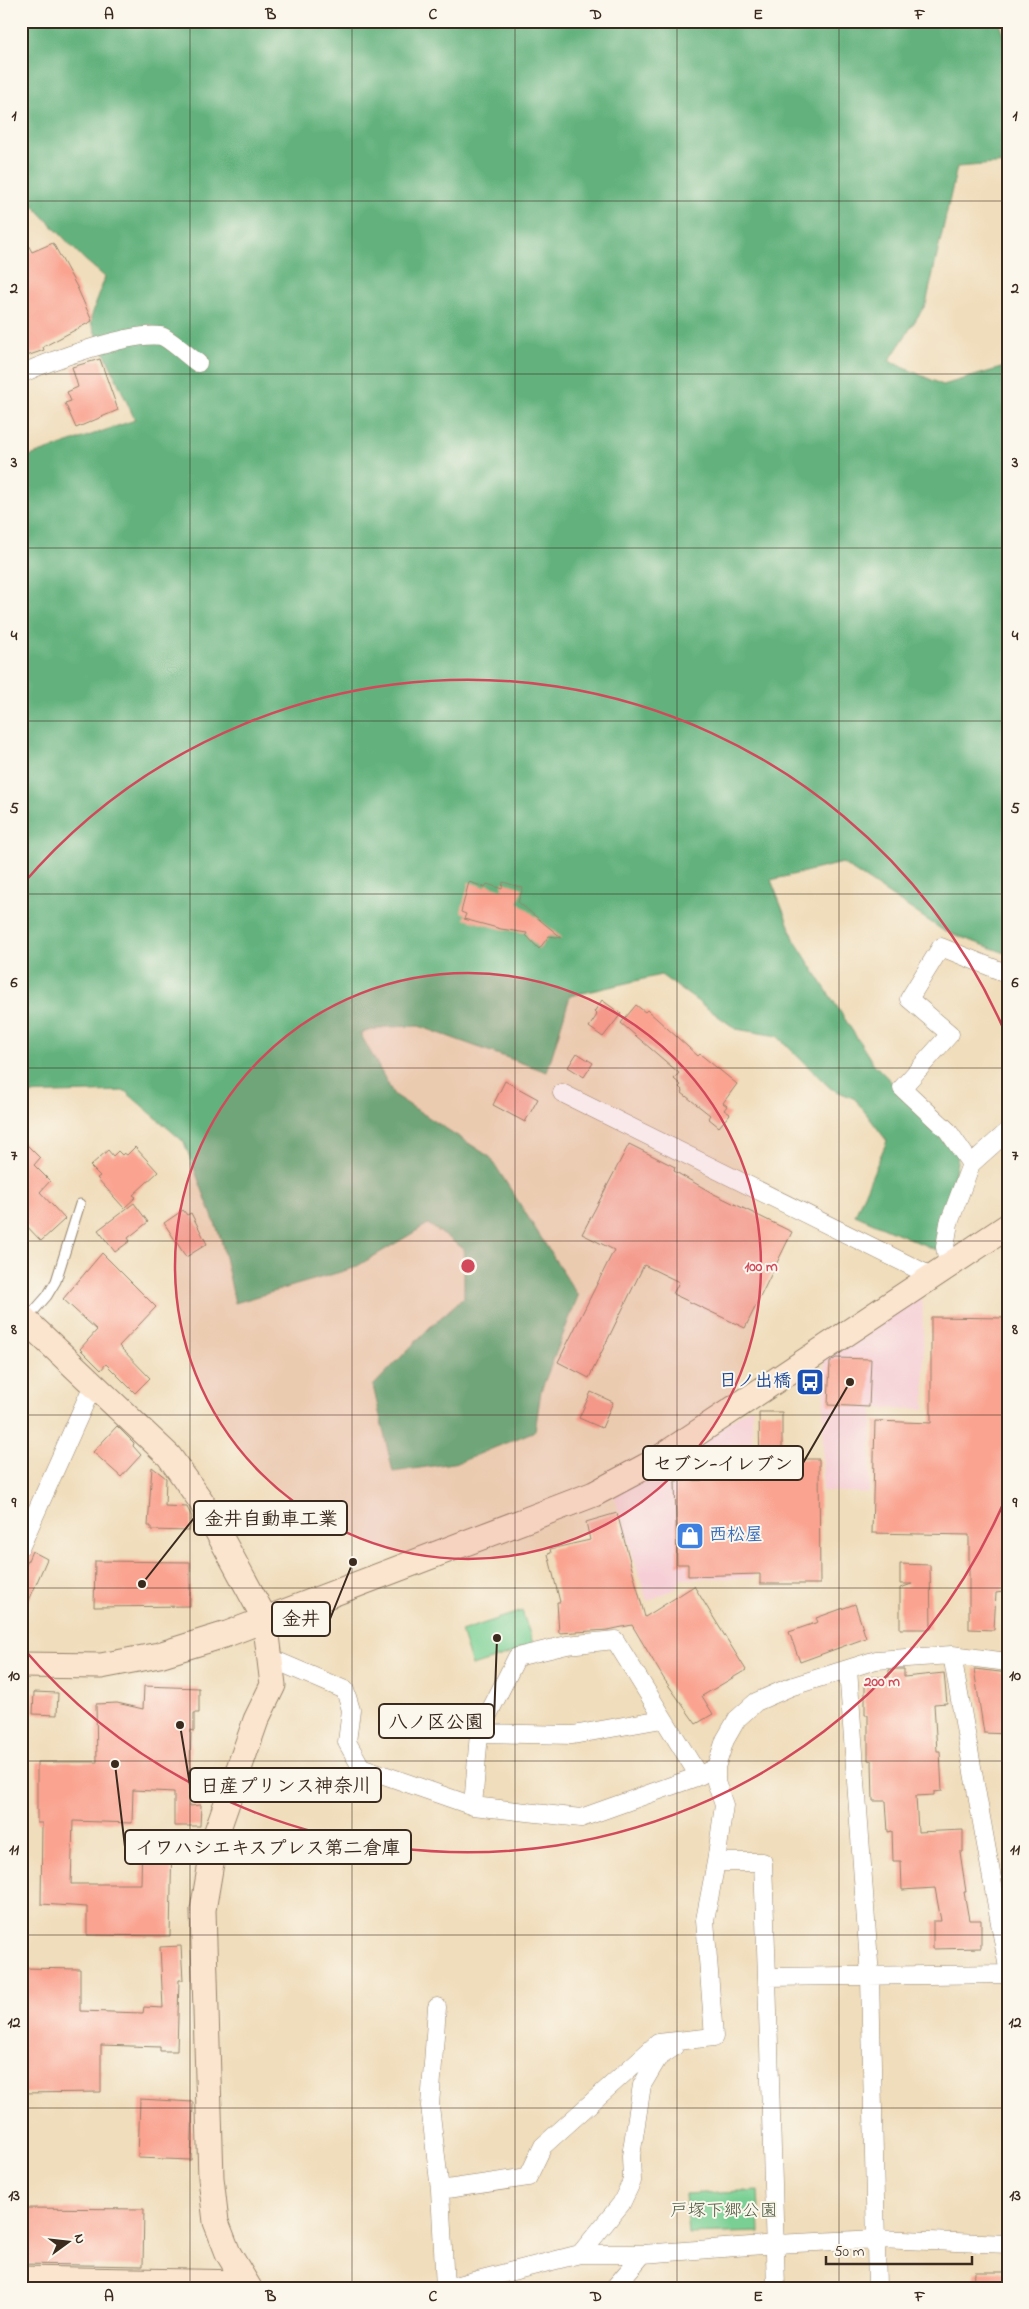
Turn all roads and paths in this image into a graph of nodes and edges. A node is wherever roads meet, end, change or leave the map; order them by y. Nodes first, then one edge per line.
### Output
1 (198, 363) dead end
2 (21, 374) edge
3 (1008, 974) edge
4 (562, 1093) dead end
5 (1008, 1131) edge
6 (971, 1164) junction
7 (80, 1204) dead end
8 (1008, 1226) edge
9 (940, 1271) junction
10 (23, 1318) edge
11 (93, 1385) junction
12 (21, 1546) edge
13 (265, 1619) junction
14 (952, 1655) junction
15 (270, 1658) junction
16 (1008, 1662) edge
17 (21, 1665) edge
18 (848, 1669) junction
19 (662, 1719) junction
20 (478, 1733) junction
21 (716, 1767) junction
22 (699, 1776) junction
23 (472, 1806) junction
24 (716, 1862) junction
25 (1008, 1968) edge
26 (1008, 1974) edge
27 (768, 1977) junction
28 (870, 1977) junction
29 (437, 2007) dead end
30 (684, 2039) junction
31 (440, 2190) junction
32 (877, 2239) junction
33 (776, 2244) junction
34 (1008, 2244) edge
35 (580, 2254) junction
36 (643, 2254) junction
37 (21, 2279) edge
38 (247, 2286) edge
39 (445, 2288) edge
40 (614, 2288) edge
41 (776, 2288) edge
42 (877, 2288) edge

1 - 2 street
3 - 6 street
4 - 9 street
5 - 6 street
6 - 9 street
7 - 10 lane
8 - 9 street
9 - 13 street
10 - 11 street
11 - 12 street
11 - 13 street
13 - 15 street
13 - 17 street
14 - 16 street
14 - 18 street
14 - 25 street
15 - 23 street
15 - 38 street
18 - 21 street
18 - 28 street
19 - 20 street
19 - 20 street
19 - 22 street
20 - 23 street
21 - 22 street
21 - 24 street
22 - 23 street
24 - 27 street
24 - 30 street
26 - 28 street
27 - 28 street
27 - 33 street
28 - 32 street
29 - 31 street
30 - 31 street
30 - 35 street
31 - 39 street
32 - 33 street
32 - 34 street
32 - 42 street
33 - 36 street
33 - 41 street
35 - 36 street
35 - 39 street
36 - 40 street
37 - 38 street

